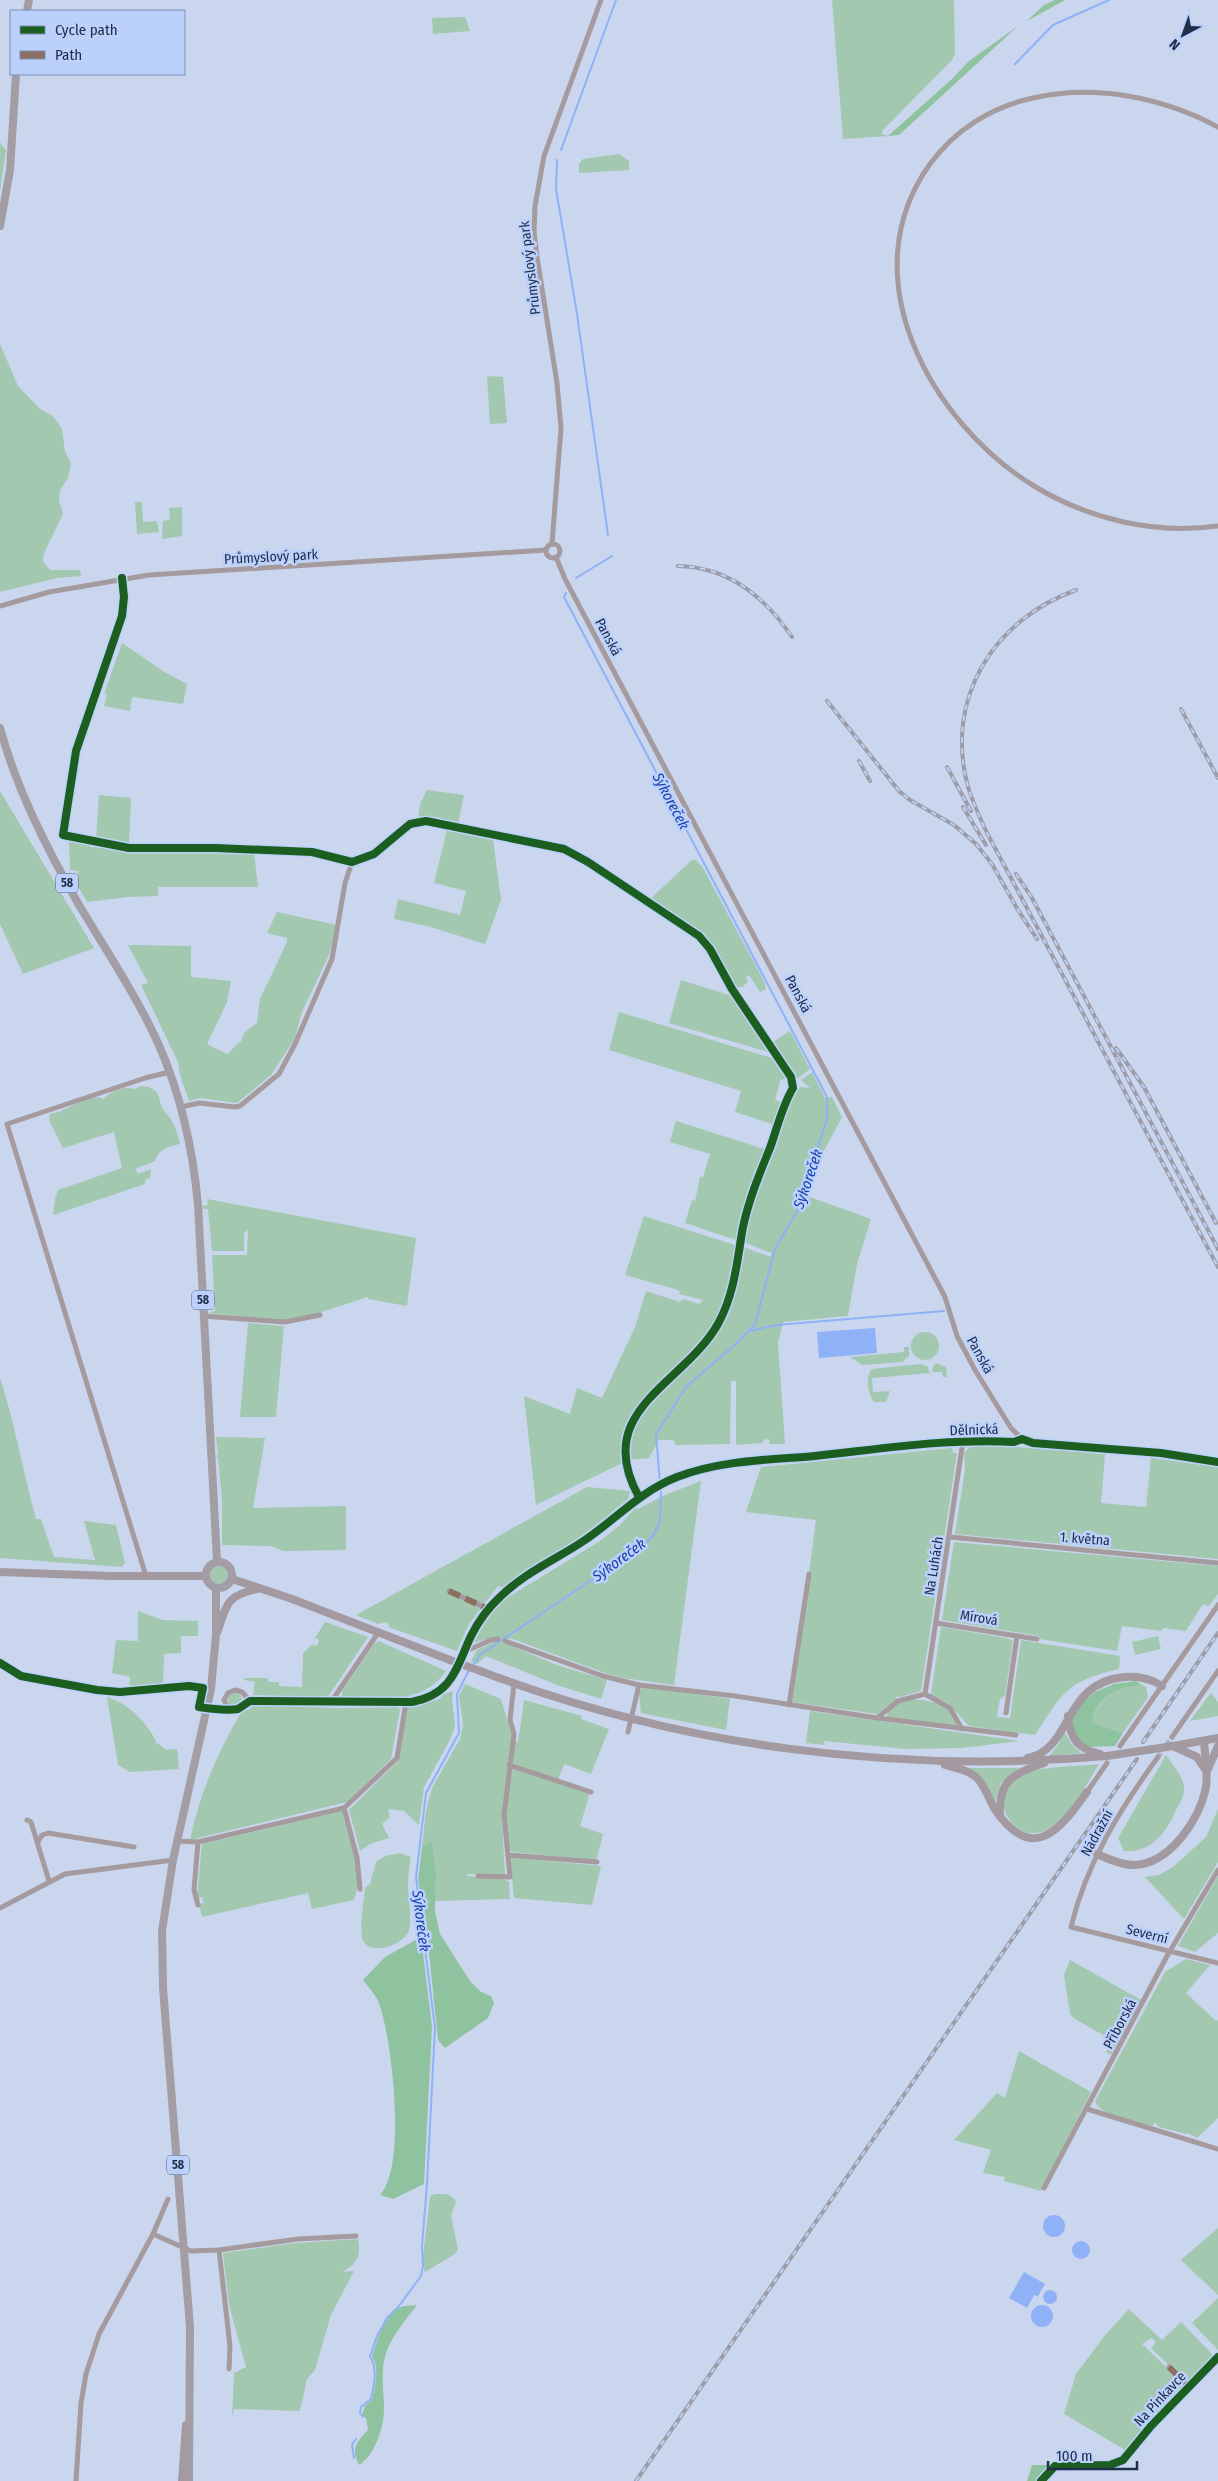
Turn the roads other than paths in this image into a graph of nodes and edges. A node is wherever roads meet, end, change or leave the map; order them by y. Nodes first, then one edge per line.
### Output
1 (601, 0) edge
2 (16, 75) edge
3 (1218, 127) edge
4 (0, 226) edge
5 (1218, 526) edge
6 (552, 544) junction
7 (546, 550) junction
8 (556, 557) junction
9 (122, 578) junction
10 (0, 606) edge
11 (0, 728) edge
12 (352, 862) junction
13 (170, 1072) junction
14 (181, 1107) junction
15 (320, 1315) dead end
16 (203, 1316) junction
17 (1022, 1439) junction
18 (962, 1441) junction
19 (1218, 1462) edge
20 (639, 1497) junction
21 (950, 1538) junction
22 (217, 1562) junction
23 (1218, 1562) edge
24 (0, 1572) edge
25 (809, 1574) dead end
26 (146, 1576) junction
27 (206, 1576) junction
28 (232, 1579) junction
29 (216, 1588) junction
30 (258, 1588) junction
31 (450, 1591) dead end
32 (1218, 1605) edge
33 (488, 1609) junction
34 (936, 1623) junction
35 (378, 1633) junction
36 (216, 1635) junction
37 (1018, 1636) junction
38 (498, 1639) dead end
39 (1037, 1639) dead end
40 (505, 1642) dead end
41 (466, 1651) junction
42 (0, 1663) edge
43 (1218, 1672) edge
44 (514, 1684) junction
45 (639, 1685) junction
46 (1162, 1686) junction
47 (211, 1689) junction
48 (925, 1694) junction
49 (250, 1701) junction
50 (331, 1702) junction
51 (406, 1702) junction
52 (789, 1705) junction
53 (1006, 1713) dead end
54 (1068, 1716) junction
55 (877, 1718) junction
56 (631, 1720) junction
57 (962, 1729) junction
58 (628, 1732) dead end
59 (1016, 1736) dead end
60 (1172, 1737) tunnel mouth
61 (1218, 1738) edge
62 (1204, 1741) junction
63 (1120, 1746) dead end
64 (1172, 1746) junction
65 (1218, 1746) edge
66 (1158, 1757) tunnel mouth
67 (1107, 1759) junction
68 (1052, 1760) junction
69 (929, 1761) junction
70 (1009, 1762) junction
71 (510, 1765) junction
72 (1207, 1773) junction
73 (591, 1792) dead end
74 (1087, 1792) joint
75 (344, 1808) junction
76 (1000, 1816) junction
77 (27, 1820) dead end
78 (177, 1840) junction
79 (38, 1842) junction
80 (198, 1842) junction
81 (134, 1846) dead end
82 (508, 1854) junction
83 (1097, 1854) junction
84 (173, 1860) junction
85 (597, 1862) dead end
86 (1218, 1870) edge
87 (478, 1876) dead end
88 (49, 1881) junction
89 (360, 1889) dead end
90 (198, 1905) dead end
91 (0, 1908) edge
92 (1071, 1927) joint
93 (1171, 1951) junction
94 (1218, 1964) edge
95 (1088, 2110) junction
96 (1218, 2149) edge
97 (1044, 2188) dead end
98 (168, 2199) dead end
99 (154, 2234) junction
100 (356, 2236) dead end
101 (185, 2248) junction
102 (219, 2250) junction
103 (1218, 2357) edge
104 (191, 2363) junction
105 (1169, 2367) dead end
106 (230, 2369) dead end
107 (1189, 2387) junction
108 (76, 2481) edge
109 (182, 2481) edge
110 (189, 2481) edge
111 (1041, 2481) edge

1 - 6 street, Průmyslový park
2 - 4 main road
3 - 5 street
6 - 7 street
6 - 8 street
7 - 8 street
7 - 9 street, Průmyslový park
8 - 17 street, Panská
9 - 10 street, Průmyslový park
9 - 12 street
11 - 13 main road, 58
12 - 14 street
12 - 20 street
13 - 14 main road, 58
13 - 26 street
14 - 16 main road, 58
15 - 16 street
16 - 22 main road, 58
17 - 18 street, Dělnická
17 - 19 street, Dělnická
18 - 20 street, Dělnická
18 - 21 street, Na Luhách
20 - 33 street, Dělnická
21 - 23 street, 1. května
21 - 34 street, Na Luhách
22 - 27 main road
22 - 28 main road
24 - 26 main road
25 - 52 street
26 - 27 main road
27 - 29 main road
28 - 29 main road
28 - 30 main road
29 - 36 main road, 58
30 - 35 main road
30 - 36 main road
31 - 33 street
32 - 46 street
33 - 41 street, Dělnická
34 - 37 street, Mírová
34 - 48 street, Na Luhách
35 - 44 main road, bridge
35 - 50 street
36 - 47 main road, 58
37 - 39 street, Mírová
37 - 53 street
38 - 41 street
40 - 45 street
41 - 51 street, Dělnická
42 - 47 street
43 - 60 street
44 - 56 main road
44 - 71 street
45 - 52 street
45 - 56 street
46 - 54 main road
46 - 63 street
47 - 78 main road, 58
48 - 55 street
48 - 57 street
49 - 49 street
49 - 50 street, Dělnická
50 - 51 street, Dělnická
51 - 75 street
52 - 55 street
54 - 67 main road
54 - 70 main road
55 - 57 street
56 - 58 street
56 - 69 main road
57 - 59 street
61 - 62 main road
62 - 64 main road
62 - 72 main road
64 - 67 main road, bridge
64 - 72 main road
65 - 72 main road
66 - 83 street, Nádražní
67 - 68 main road
67 - 74 street
68 - 70 main road
68 - 76 main road
69 - 70 main road
69 - 76 main road
71 - 73 street
71 - 82 street
72 - 83 main road
74 - 76 main road
75 - 80 street
75 - 89 street
77 - 79 street
78 - 80 street
78 - 84 main road, 58
79 - 81 street
79 - 88 street
80 - 90 street
82 - 85 street
82 - 87 street
83 - 92 street, Nádražní
84 - 88 street
84 - 101 main road, 58
86 - 93 street, Příborská
88 - 91 street
92 - 93 street, Severní
93 - 94 street, Severní
93 - 95 street, Příborská
95 - 96 street
95 - 97 street, Příborská
98 - 99 street
99 - 101 street
99 - 108 street
100 - 102 street
101 - 102 street
101 - 104 main road, 58
102 - 106 street
103 - 107 street, Na Pinkavce
104 - 109 main road
104 - 110 main road, 58
105 - 107 street
107 - 111 street, Na Pinkavce

